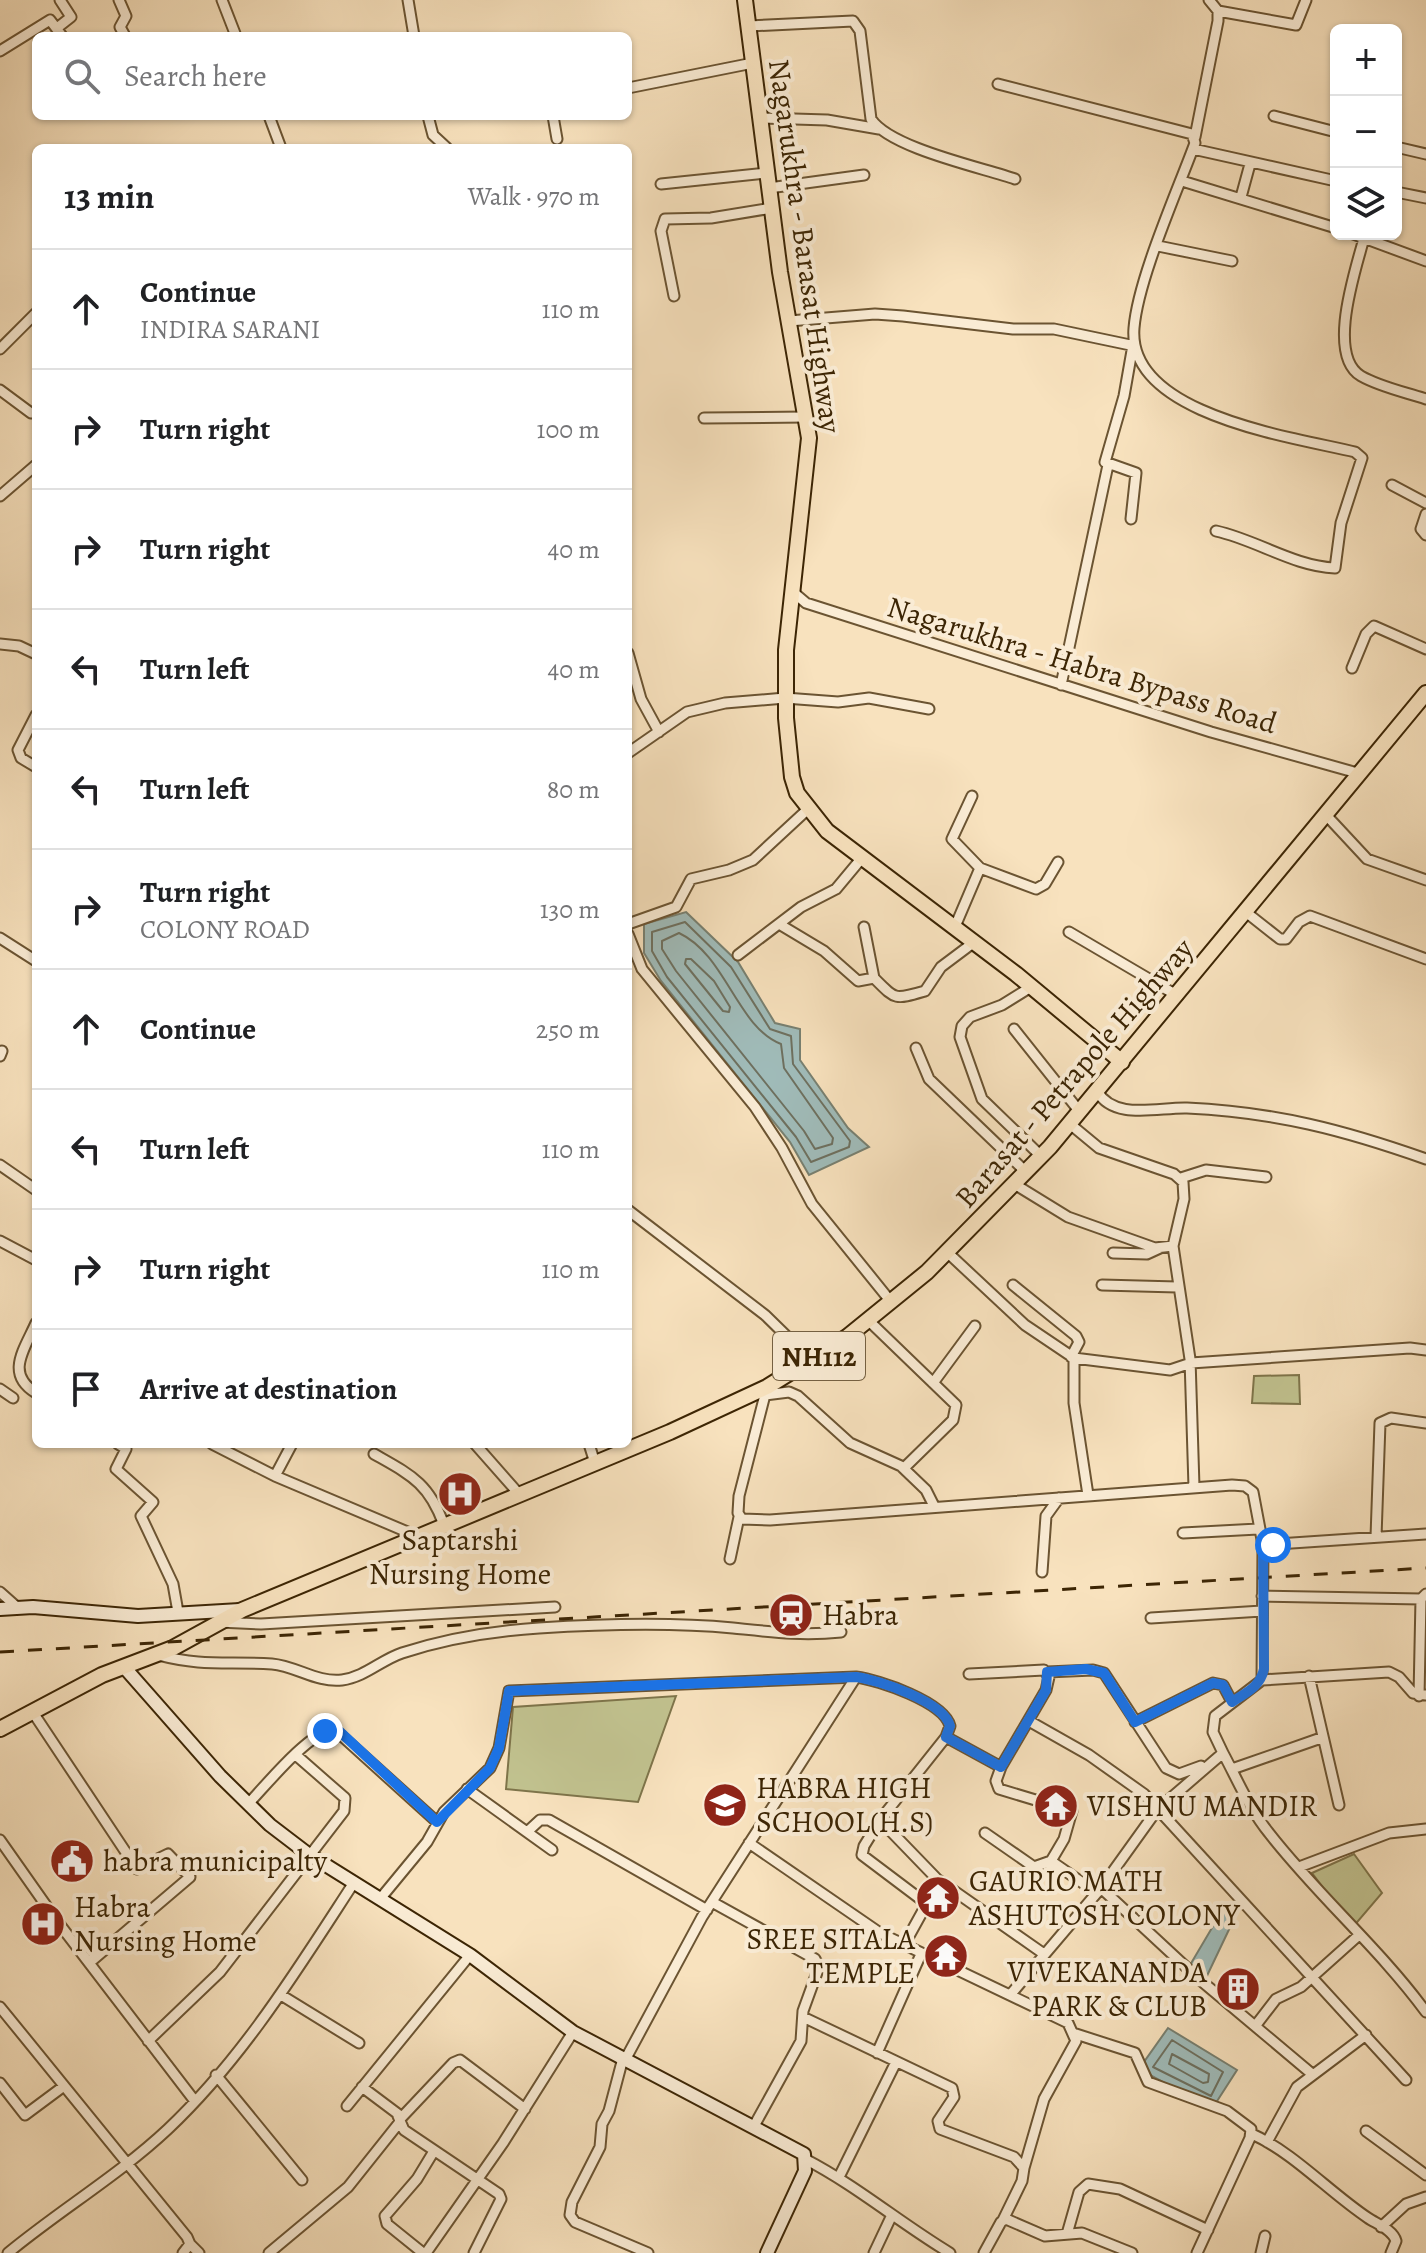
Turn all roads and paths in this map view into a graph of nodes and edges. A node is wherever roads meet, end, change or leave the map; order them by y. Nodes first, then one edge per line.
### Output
1 (60, 0) edge
2 (119, 0) edge
3 (222, 0) edge
4 (408, 0) edge
5 (745, 0) edge
6 (1209, 0) edge
7 (1306, 0) edge
8 (1218, 11) junction
9 (749, 26) junction
10 (60, 32) edge
11 (123, 32) edge
12 (234, 32) edge
13 (413, 32) edge
14 (0, 51) edge
15 (753, 63) junction
16 (998, 84) dead end
17 (632, 87) edge
18 (1274, 116) dead end
19 (760, 118) junction
20 (270, 120) edge
21 (429, 120) edge
22 (554, 120) edge
23 (880, 129) junction
24 (1330, 130) edge
25 (1195, 137) junction
26 (557, 139) dead end
27 (280, 144) edge
28 (443, 144) edge
29 (1402, 148) edge
30 (1193, 149) junction
31 (1426, 154) edge
32 (1250, 164) junction
33 (864, 175) dead end
34 (1015, 179) dead end
35 (1330, 180) edge
36 (768, 181) junction
37 (1182, 181) junction
38 (661, 184) dead end
39 (1402, 193) edge
40 (1241, 197) junction
41 (1426, 198) edge
42 (772, 208) junction
43 (1330, 226) edge
44 (1364, 240) edge
45 (1370, 240) edge
46 (1158, 246) junction
47 (1426, 260) edge
48 (1232, 261) dead end
49 (674, 296) dead end
50 (32, 317) edge
51 (789, 321) junction
52 (1, 345) edge
53 (1134, 346) junction
54 (0, 390) edge
55 (1426, 399) edge
56 (31, 413) dead end
57 (806, 417) junction
58 (704, 418) dead end
59 (1108, 465) junction
60 (32, 468) edge
61 (1392, 485) dead end
62 (0, 496) edge
63 (1426, 503) edge
64 (1426, 514) edge
65 (1131, 519) dead end
66 (1216, 531) dead end
67 (1426, 535) edge
68 (796, 600) junction
69 (0, 644) edge
70 (1426, 649) edge
71 (32, 652) edge
72 (632, 667) edge
73 (1352, 668) dead end
74 (1061, 685) junction
75 (1426, 693) edge
76 (785, 698) junction
77 (929, 709) dead end
78 (32, 723) edge
79 (659, 732) junction
80 (632, 750) edge
81 (32, 765) edge
82 (1361, 774) junction
83 (972, 796) dead end
84 (807, 810) junction
85 (1327, 816) junction
86 (861, 859) junction
87 (1058, 862) dead end
88 (980, 868) junction
89 (1426, 880) edge
90 (1247, 913) junction
91 (632, 923) edge
92 (779, 924) junction
93 (864, 927) dead end
94 (954, 929) junction
95 (1069, 932) dead end
96 (0, 938) edge
97 (973, 943) junction
98 (632, 944) edge
99 (738, 955) dead end
100 (32, 958) edge
101 (1426, 959) edge
102 (874, 978) junction
103 (1031, 987) junction
104 (1178, 996) junction
105 (1014, 1029) dead end
106 (916, 1048) dead end
107 (1122, 1062) junction
108 (1097, 1091) junction
109 (1080, 1112) junction
110 (1070, 1124) junction
111 (1042, 1157) junction
112 (1426, 1159) edge
113 (0, 1165) edge
114 (1266, 1177) dead end
115 (1181, 1178) junction
116 (1021, 1179) junction
117 (32, 1187) edge
118 (632, 1213) edge
119 (0, 1241) edge
120 (1173, 1246) junction
121 (1160, 1248) junction
122 (947, 1252) junction
123 (1113, 1253) dead end
124 (32, 1258) edge
125 (1013, 1285) dead end
126 (1102, 1285) dead end
127 (1177, 1287) junction
128 (892, 1303) junction
129 (869, 1321) junction
130 (975, 1326) dead end
131 (32, 1332) edge
132 (1426, 1350) edge
133 (1072, 1357) junction
134 (812, 1361) junction
135 (1191, 1363) junction
136 (933, 1383) junction
137 (0, 1389) edge
138 (32, 1390) edge
139 (766, 1391) junction
140 (13, 1398) dead end
141 (1426, 1423) edge
142 (632, 1447) edge
143 (124, 1448) edge
144 (220, 1448) edge
145 (290, 1448) edge
146 (479, 1448) edge
147 (590, 1448) edge
148 (631, 1448) edge
149 (374, 1454) dead end
150 (595, 1463) junction
151 (904, 1468) junction
152 (275, 1476) junction
153 (1194, 1487) junction
154 (519, 1494) junction
155 (1088, 1495) junction
156 (1059, 1498) junction
157 (934, 1506) junction
158 (739, 1517) junction
159 (444, 1525) junction
160 (1258, 1529) junction
161 (1183, 1533) dead end
162 (1426, 1534) edge
163 (417, 1536) junction
164 (1376, 1537) junction
165 (1263, 1545) junction
166 (730, 1559) dead end
167 (1042, 1572) dead end
168 (0, 1592) edge
169 (1262, 1596) junction
170 (1423, 1596) edge
171 (555, 1607) dead end
172 (18, 1608) junction
173 (0, 1609) edge
174 (242, 1610) junction
175 (1262, 1611) junction
176 (178, 1612) junction
177 (1151, 1618) dead end
178 (219, 1622) junction
179 (841, 1632) dead end
180 (158, 1655) junction
181 (125, 1668) junction
182 (1047, 1672) junction
183 (969, 1674) dead end
184 (1309, 1676) junction
185 (856, 1677) junction
186 (1262, 1680) junction
187 (1422, 1696) edge
188 (1232, 1702) junction
189 (32, 1711) junction
190 (1029, 1721) junction
191 (1135, 1722) junction
192 (0, 1729) edge
193 (946, 1737) junction
194 (1321, 1738) junction
195 (297, 1756) junction
196 (1219, 1756) junction
197 (1001, 1767) junction
198 (1232, 1769) junction
199 (467, 1789) junction
200 (248, 1804) junction
201 (1339, 1805) dead end
202 (1157, 1810) junction
203 (880, 1820) junction
204 (437, 1822) junction
205 (1426, 1829) edge
206 (527, 1832) junction
207 (985, 1833) dead end
208 (0, 1840) edge
209 (749, 1843) junction
210 (552, 1850) dead end
211 (308, 1854) junction
212 (1051, 1861) junction
213 (1299, 1867) junction
214 (937, 1879) junction
215 (353, 1884) junction
216 (1101, 1888) junction
217 (380, 1899) junction
218 (927, 1904) junction
219 (709, 1906) junction
220 (1358, 1936) junction
221 (904, 1945) junction
222 (921, 1954) junction
223 (1044, 1954) junction
224 (470, 1955) junction
225 (89, 1963) junction
226 (1311, 1978) junction
227 (1011, 1994) junction
228 (281, 1995) junction
229 (0, 2007) edge
230 (1426, 2012) edge
231 (803, 2017) junction
232 (1256, 2025) junction
233 (573, 2032) junction
234 (1076, 2034) junction
235 (1366, 2035) junction
236 (148, 2041) junction
237 (359, 2043) dead end
238 (877, 2053) junction
239 (624, 2059) junction
240 (896, 2062) junction
241 (1312, 2074) junction
242 (216, 2075) junction
243 (1406, 2080) dead end
244 (0, 2083) edge
245 (64, 2086) junction
246 (362, 2087) junction
247 (194, 2100) junction
248 (347, 2106) dead end
249 (525, 2109) junction
250 (398, 2119) junction
251 (754, 2126) junction
252 (1366, 2131) dead end
253 (1252, 2134) junction
254 (1267, 2142) junction
255 (434, 2151) junction
256 (805, 2159) junction
257 (126, 2166) junction
258 (1024, 2168) junction
259 (1426, 2175) edge
260 (839, 2177) junction
261 (477, 2179) junction
262 (302, 2180) dead end
263 (1426, 2197) edge
264 (891, 2217) junction
265 (1003, 2220) junction
266 (1381, 2227) junction
267 (1208, 2230) junction
268 (1067, 2234) junction
269 (1265, 2236) dead end
270 (186, 2248) edge
271 (1125, 2252) edge
272 (8, 2253) edge
273 (199, 2253) edge
274 (269, 2253) edge
275 (425, 2253) edge
276 (474, 2253) edge
277 (648, 2253) edge
278 (767, 2253) edge
279 (874, 2253) edge
280 (950, 2253) edge
281 (984, 2253) edge
282 (1197, 2253) edge
283 (1261, 2253) edge
284 (1391, 2253) edge

1 - 10 street
2 - 11 street
3 - 12 street
4 - 13 street
5 - 9 main road, Nagarukhra - Barasat Highway
6 - 8 street
7 - 8 street
8 - 25 street
9 - 15 main road, Nagarukhra - Barasat Highway
9 - 23 street
10 - 14 street
15 - 17 street
15 - 19 main road, Nagarukhra - Barasat Highway
16 - 25 street
18 - 24 street
19 - 23 street
19 - 36 main road, Nagarukhra - Barasat Highway
20 - 27 street
21 - 28 street
22 - 26 street
23 - 34 street
25 - 30 street
29 - 31 street
30 - 32 street
30 - 37 street
32 - 35 street
32 - 40 street
33 - 36 street
36 - 38 street
36 - 42 main road, Nagarukhra - Barasat Highway
37 - 40 street
37 - 46 street
39 - 41 street
40 - 43 street
42 - 49 street
42 - 51 main road, Nagarukhra - Barasat Highway
44 - 55 street
45 - 47 street
46 - 48 street
46 - 53 street
50 - 52 street
51 - 53 street
51 - 57 main road, Nagarukhra - Barasat Highway
53 - 59 street
53 - 66 street
54 - 56 street
57 - 58 street
57 - 68 main road, Nagarukhra - Barasat Highway
59 - 65 street
59 - 74 street
60 - 62 street
61 - 63 street
64 - 67 street
68 - 74 street, Nagarukhra - Habra Bypass Road
68 - 76 main road, Nagarukhra - Barasat Highway
69 - 71 street
70 - 73 street
72 - 79 street
74 - 82 street, Nagarukhra - Habra Bypass Road
75 - 82 main road, Barasat - Petrapole Highway / NH112
76 - 77 street
76 - 79 street
76 - 84 main road, Nagarukhra - Barasat Highway
78 - 81 street
79 - 80 street
82 - 85 main road, Barasat - Petrapole Highway / NH112
83 - 88 street
84 - 86 main road, Nagarukhra - Barasat Highway
84 - 91 street
85 - 89 street
85 - 90 main road, Barasat - Petrapole Highway / NH112
86 - 92 street
86 - 94 main road, Nagarukhra - Barasat Highway
87 - 88 street
88 - 94 street
90 - 101 street
90 - 104 main road, Barasat - Petrapole Highway / NH112
92 - 99 street
92 - 102 street
93 - 102 street
94 - 97 main road, Nagarukhra - Barasat Highway
95 - 104 street
96 - 100 street
97 - 102 street
97 - 103 main road, Nagarukhra - Barasat Highway
98 - 128 street
103 - 107 main road, Nagarukhra - Barasat Highway
103 - 111 street
104 - 107 main road, Barasat - Petrapole Highway / NH112
105 - 109 street
106 - 116 street
107 - 108 main road, Barasat - Petrapole Highway / NH112
108 - 109 main road, Barasat - Petrapole Highway / NH112
108 - 112 street
109 - 110 main road, Barasat - Petrapole Highway / NH112
110 - 111 main road, Barasat - Petrapole Highway / NH112
110 - 115 street
111 - 116 main road, Barasat - Petrapole Highway / NH112
113 - 117 street
114 - 115 street
115 - 120 street
116 - 121 street
116 - 122 main road, Barasat - Petrapole Highway / NH112
118 - 134 street
119 - 124 street
120 - 121 street
120 - 127 street
121 - 123 street
122 - 128 main road, Barasat - Petrapole Highway / NH112
122 - 133 street
125 - 133 street
126 - 127 street
127 - 135 street
128 - 129 main road, Barasat - Petrapole Highway / NH112
129 - 134 main road, Barasat - Petrapole Highway / NH112
129 - 136 street
130 - 136 street
131 - 138 street
132 - 135 street
133 - 135 street
133 - 155 street
134 - 139 main road, Barasat - Petrapole Highway / NH112
135 - 153 street
136 - 151 street
137 - 140 street
139 - 142 main road, Barasat - Petrapole Highway / NH112
139 - 151 street
139 - 158 street
141 - 164 street
143 - 176 street
144 - 152 street
145 - 152 street
146 - 154 street
147 - 150 street
148 - 150 main road, Barasat - Petrapole Highway / NH112
149 - 159 street
150 - 154 main road, Barasat - Petrapole Highway / NH112
151 - 157 street
152 - 163 street
153 - 155 street
153 - 160 street
154 - 159 main road, Barasat - Petrapole Highway / NH112
155 - 156 street
156 - 157 street
156 - 167 street
157 - 158 street
158 - 166 street
159 - 163 main road, Barasat - Petrapole Highway / NH112
160 - 161 street
160 - 165 street
162 - 164 street
163 - 174 main road, Barasat - Petrapole Highway / NH112
164 - 165 street
165 - 169 street
168 - 172 street
169 - 170 street
169 - 175 street
170 - 187 street
171 - 178 street
172 - 173 main road
172 - 176 main road
174 - 176 main road
174 - 178 main road, Barasat - Petrapole Highway / NH112
175 - 177 street
175 - 186 street
178 - 180 main road, Barasat - Petrapole Highway / NH112
179 - 180 street
180 - 181 main road, Barasat - Petrapole Highway / NH112
181 - 189 main road, Barasat - Petrapole Highway / NH112
181 - 200 main road
182 - 183 street
182 - 190 street
182 - 191 street
184 - 186 street
184 - 187 street
184 - 194 street
185 - 193 street
185 - 199 street
185 - 209 street
186 - 188 street
188 - 191 street
188 - 196 street
189 - 192 main road, Barasat - Petrapole Highway / NH112
189 - 225 street
190 - 197 street
190 - 202 street
191 - 196 street
193 - 197 street
193 - 203 street
194 - 198 street
194 - 201 street
195 - 200 street
195 - 204 street
195 - 211 street
196 - 198 street
196 - 202 street
197 - 212 street
198 - 213 street
199 - 204 street
199 - 206 street
200 - 211 main road
202 - 216 street
202 - 226 street
203 - 214 street
203 - 218 street
204 - 217 street
205 - 213 street
206 - 210 street
206 - 219 street
207 - 212 street
208 - 225 street
209 - 219 street
209 - 221 street
211 - 215 main road
211 - 236 street
212 - 216 street
213 - 220 street
214 - 218 street
214 - 223 street
215 - 217 main road
215 - 228 street
216 - 223 street
216 - 232 street
217 - 224 main road
218 - 221 street
219 - 231 street
219 - 239 street
220 - 226 street
220 - 230 street
221 - 222 street
222 - 227 street
222 - 238 street
223 - 227 street
224 - 233 main road
224 - 246 street
225 - 236 street
226 - 232 street
226 - 235 street
227 - 234 street
228 - 237 street
228 - 242 street
229 - 245 street
231 - 238 street
231 - 251 street
232 - 241 street
233 - 239 main road
233 - 249 street
234 - 253 street
234 - 258 street
235 - 241 street
235 - 243 street
236 - 247 street
238 - 240 street
239 - 251 main road
239 - 277 street
240 - 258 street
240 - 260 street
241 - 254 street
242 - 247 street
242 - 262 street
244 - 245 street
245 - 257 street
246 - 248 street
246 - 250 street
247 - 257 street
249 - 250 street
249 - 261 street
250 - 255 street
250 - 274 street
251 - 256 main road
252 - 259 street
253 - 254 street
253 - 267 street
254 - 266 street
255 - 261 street
255 - 275 street
256 - 260 street
256 - 278 main road
257 - 270 street
257 - 272 street
258 - 265 street
260 - 264 street
261 - 275 street
261 - 276 street
263 - 266 street
264 - 279 street
264 - 280 street
265 - 268 street
265 - 281 street
266 - 284 street
267 - 268 street
267 - 282 street
268 - 271 street
269 - 283 street
270 - 273 street

